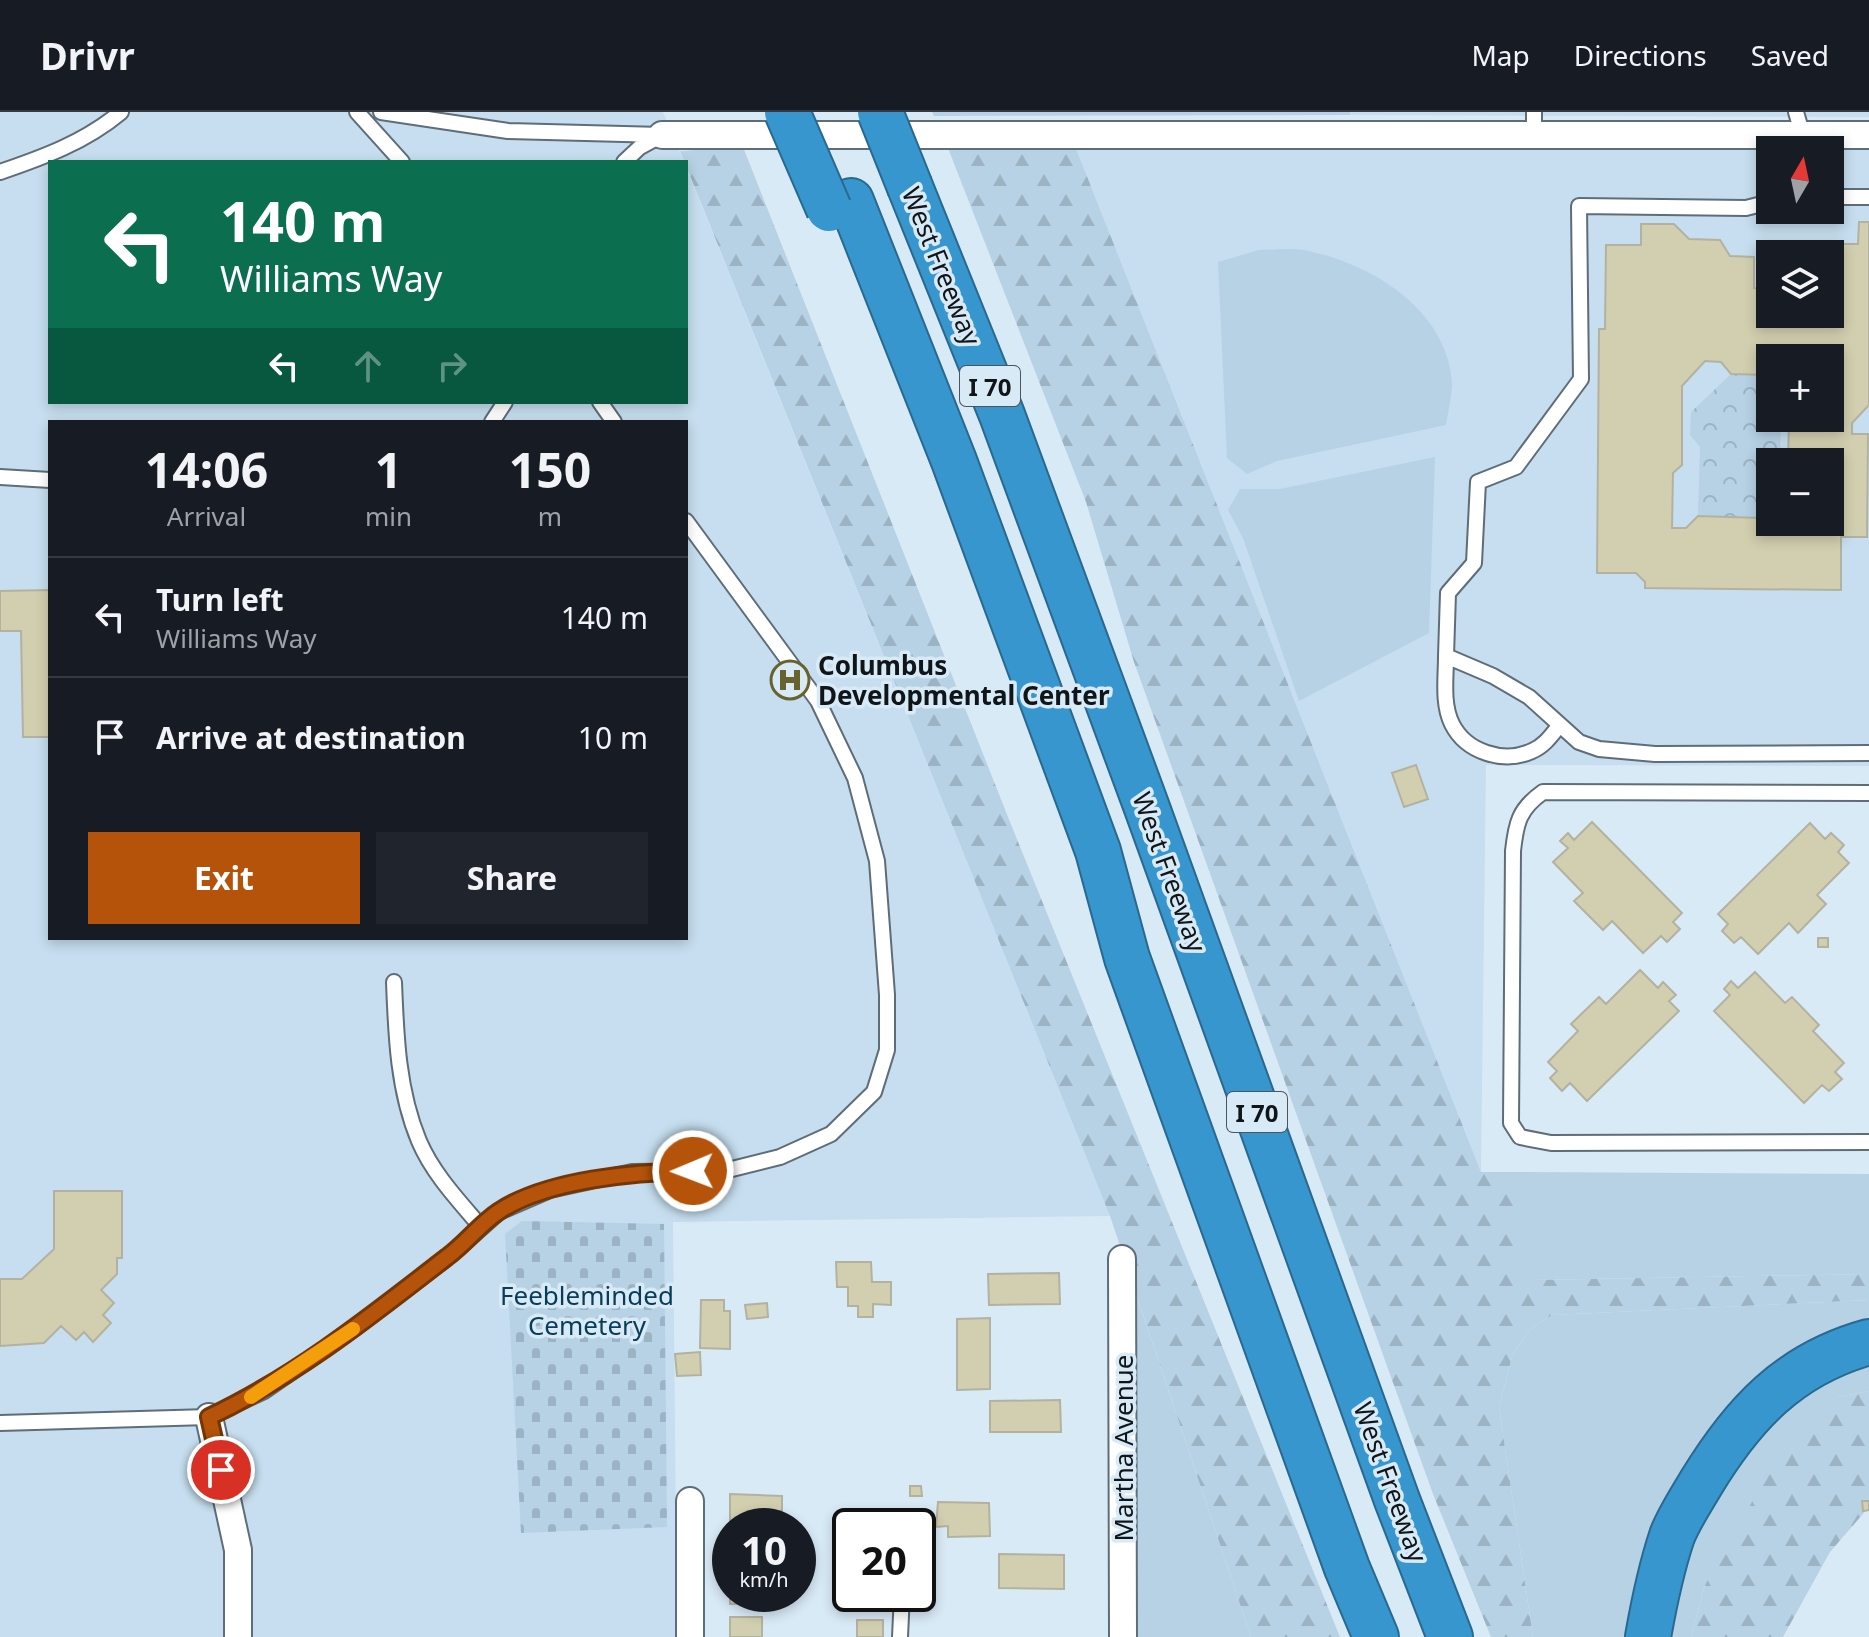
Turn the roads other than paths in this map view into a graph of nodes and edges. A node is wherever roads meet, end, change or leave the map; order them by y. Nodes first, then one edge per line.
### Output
1 (121, 112) edge
2 (357, 112) edge
3 (381, 112) edge
4 (787, 112) edge
5 (816, 112) edge
6 (880, 112) edge
7 (1534, 122) edge
8 (1799, 123) edge
9 (662, 135) junction
10 (1869, 135) edge
11 (1780, 136) edge
12 (1756, 141) edge
13 (400, 160) edge
14 (626, 160) edge
15 (0, 172) edge
16 (1844, 197) edge
17 (1869, 197) edge
18 (840, 205) junction
19 (1756, 206) edge
20 (0, 477) edge
21 (48, 480) edge
22 (688, 524) edge
23 (1446, 656) junction
24 (1559, 726) junction
25 (1869, 753) edge
26 (1869, 793) edge
27 (394, 982) dead end
28 (1869, 1142) edge
29 (481, 1227) junction
30 (1122, 1259) dead end
31 (1869, 1342) edge
32 (209, 1417) junction
33 (0, 1423) edge
34 (690, 1501) dead end
35 (901, 1612) edge
36 (238, 1637) edge
37 (690, 1637) edge
38 (900, 1637) edge
39 (1123, 1637) edge
40 (1376, 1637) edge
41 (1450, 1637) edge
42 (1648, 1637) edge

1 - 15 lane
2 - 13 lane
3 - 9 lane
4 - 18 highway, bridge
5 - 18 highway, I 70
6 - 41 highway, West Freeway / I 70, bridge
7 - 9 street
7 - 12 street
8 - 10 street
8 - 11 street
9 - 14 lane
16 - 17 lane
18 - 40 highway, I 70
19 - 23 lane
20 - 21 lane
22 - 29 lane
23 - 24 lane
23 - 24 lane
24 - 25 lane
26 - 28 lane
27 - 29 lane
29 - 32 lane
30 - 39 street, Martha Avenue
31 - 42 highway
32 - 33 lane
32 - 36 street
34 - 37 street
35 - 38 lane

